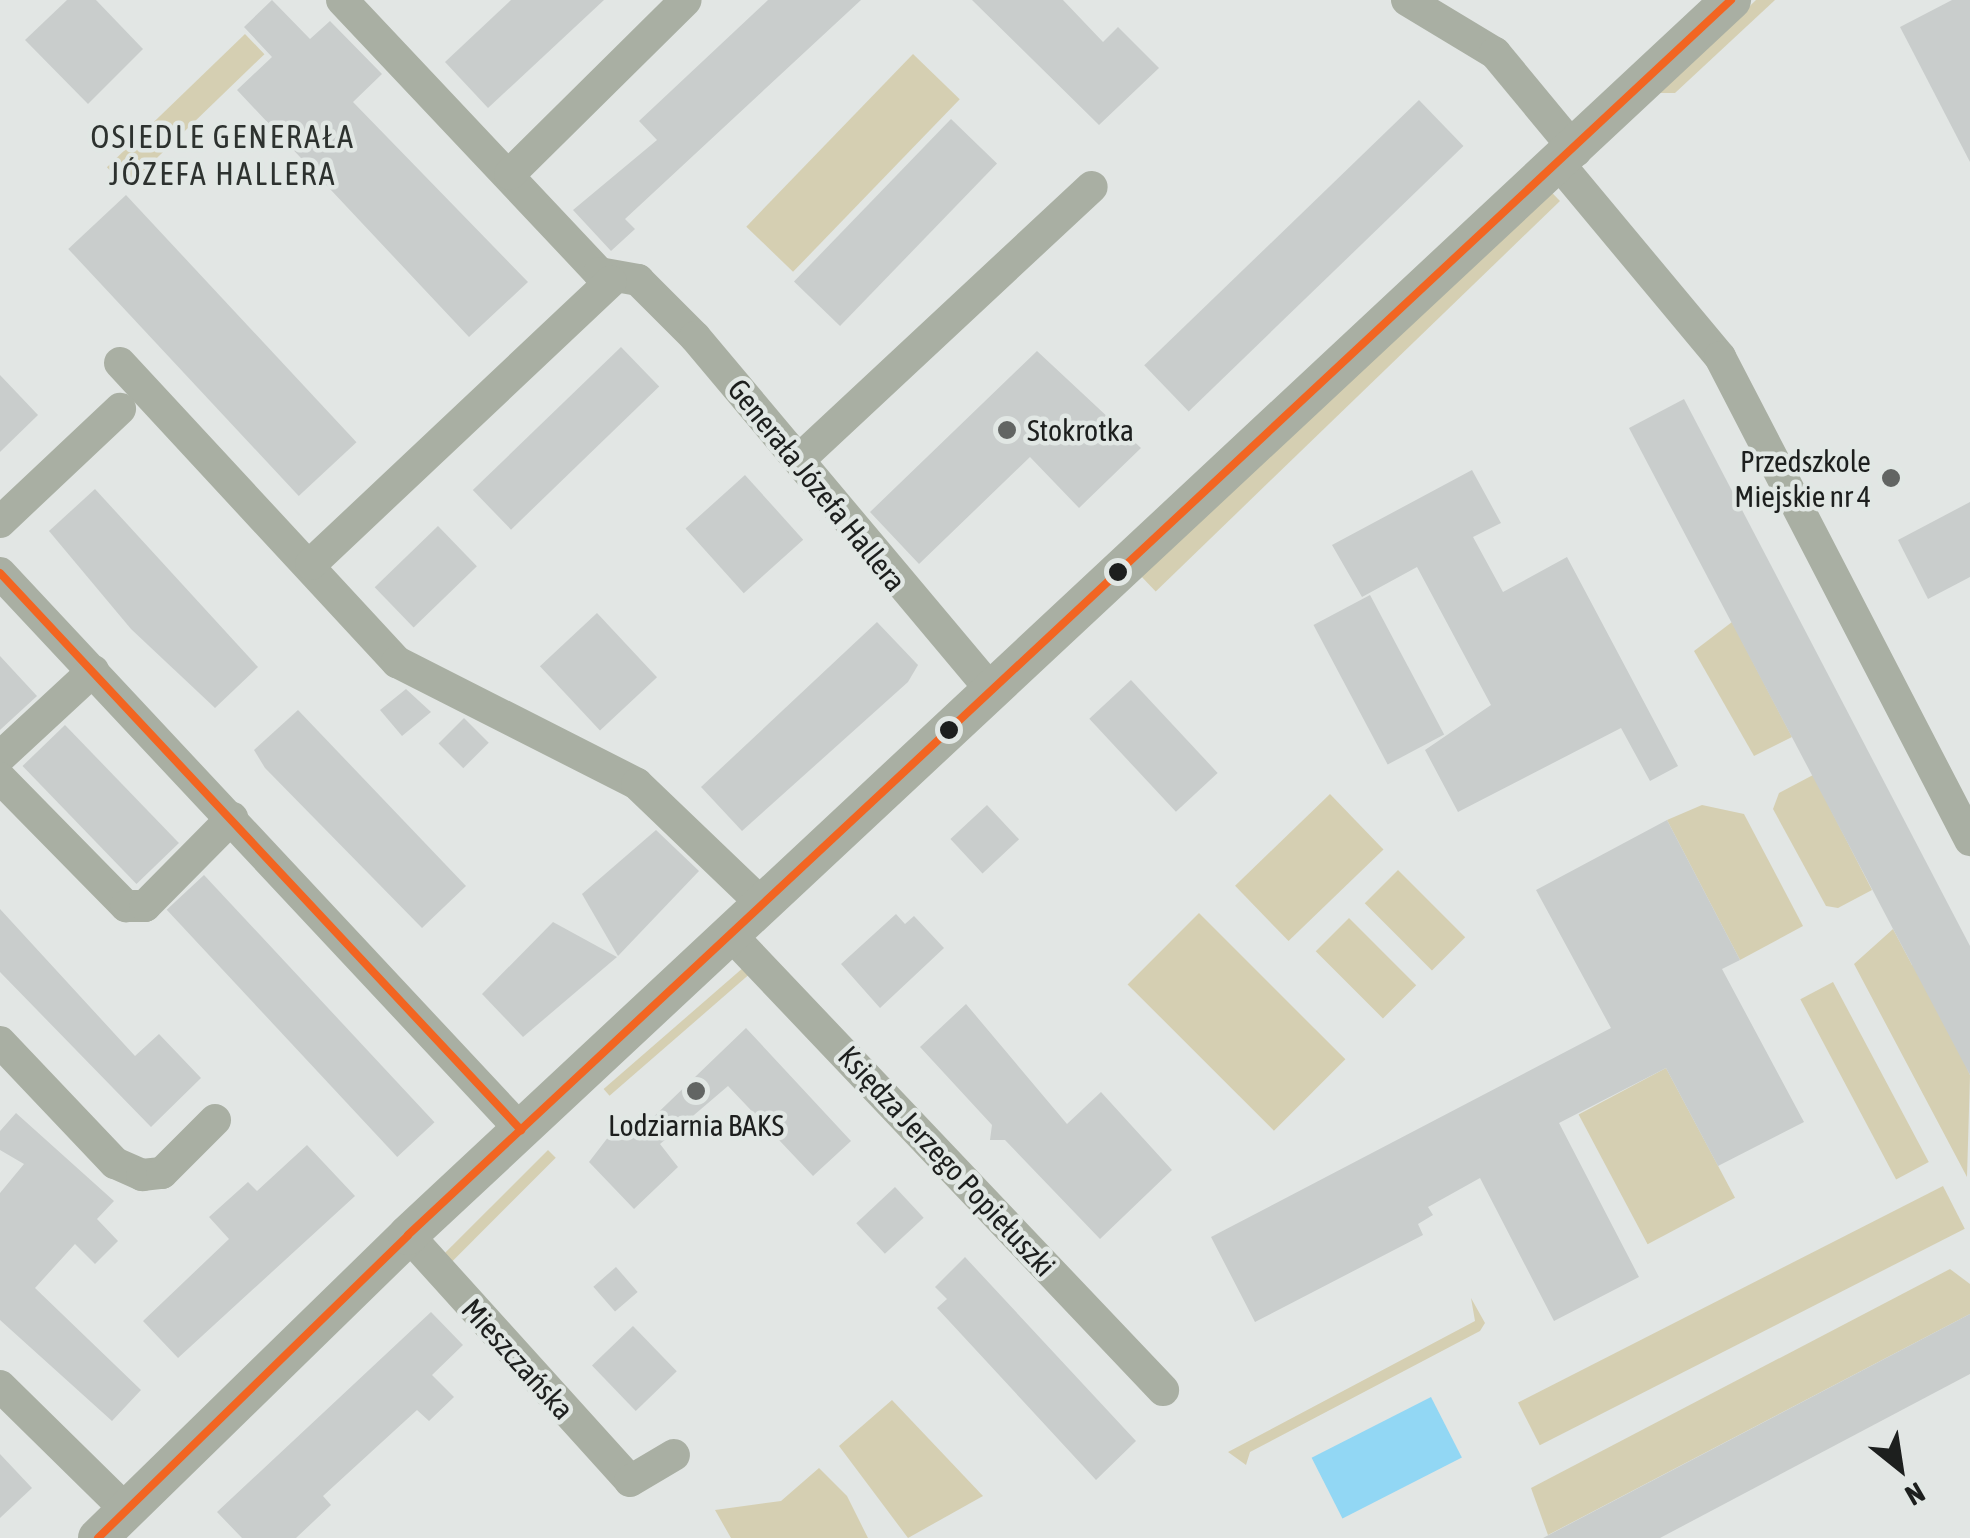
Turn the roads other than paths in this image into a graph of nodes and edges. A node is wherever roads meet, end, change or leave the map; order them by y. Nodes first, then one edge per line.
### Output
1 (342, 0) edge
2 (686, 0) edge
3 (1407, 0) edge
4 (1731, 0) edge
5 (1568, 158) junction
6 (510, 174) junction
7 (1092, 187) dead end
8 (610, 281) junction
9 (120, 363) dead end
10 (120, 409) dead end
11 (802, 457) junction
12 (0, 522) edge
13 (311, 564) junction
14 (0, 573) edge
15 (93, 671) junction
16 (990, 689) junction
17 (0, 756) edge
18 (0, 778) edge
19 (232, 818) junction
20 (1970, 840) edge
21 (762, 904) junction
22 (730, 934) junction
23 (0, 1042) edge
24 (215, 1120) dead end
25 (521, 1130) junction
26 (408, 1236) junction
27 (0, 1386) edge
28 (1163, 1390) dead end
29 (674, 1454) dead end
30 (127, 1511) junction
31 (98, 1538) edge

1 - 6 street, Generała Józefa Hallera
2 - 6 street
3 - 5 street
4 - 5 street
5 - 16 street
5 - 20 street
6 - 8 street, Generała Józefa Hallera
7 - 11 street
8 - 11 street, Generała Józefa Hallera
8 - 13 street
9 - 13 street
10 - 12 street
11 - 16 street, Generała Józefa Hallera
13 - 21 street
14 - 15 street
15 - 17 street
15 - 19 street
16 - 21 street
18 - 19 street
19 - 25 street
21 - 22 street
22 - 25 street
22 - 28 street, Księdza Jerzego Popiełuszki
23 - 24 street
25 - 26 street
26 - 29 street, Mieszczańska
26 - 30 street
27 - 30 street
30 - 31 street

